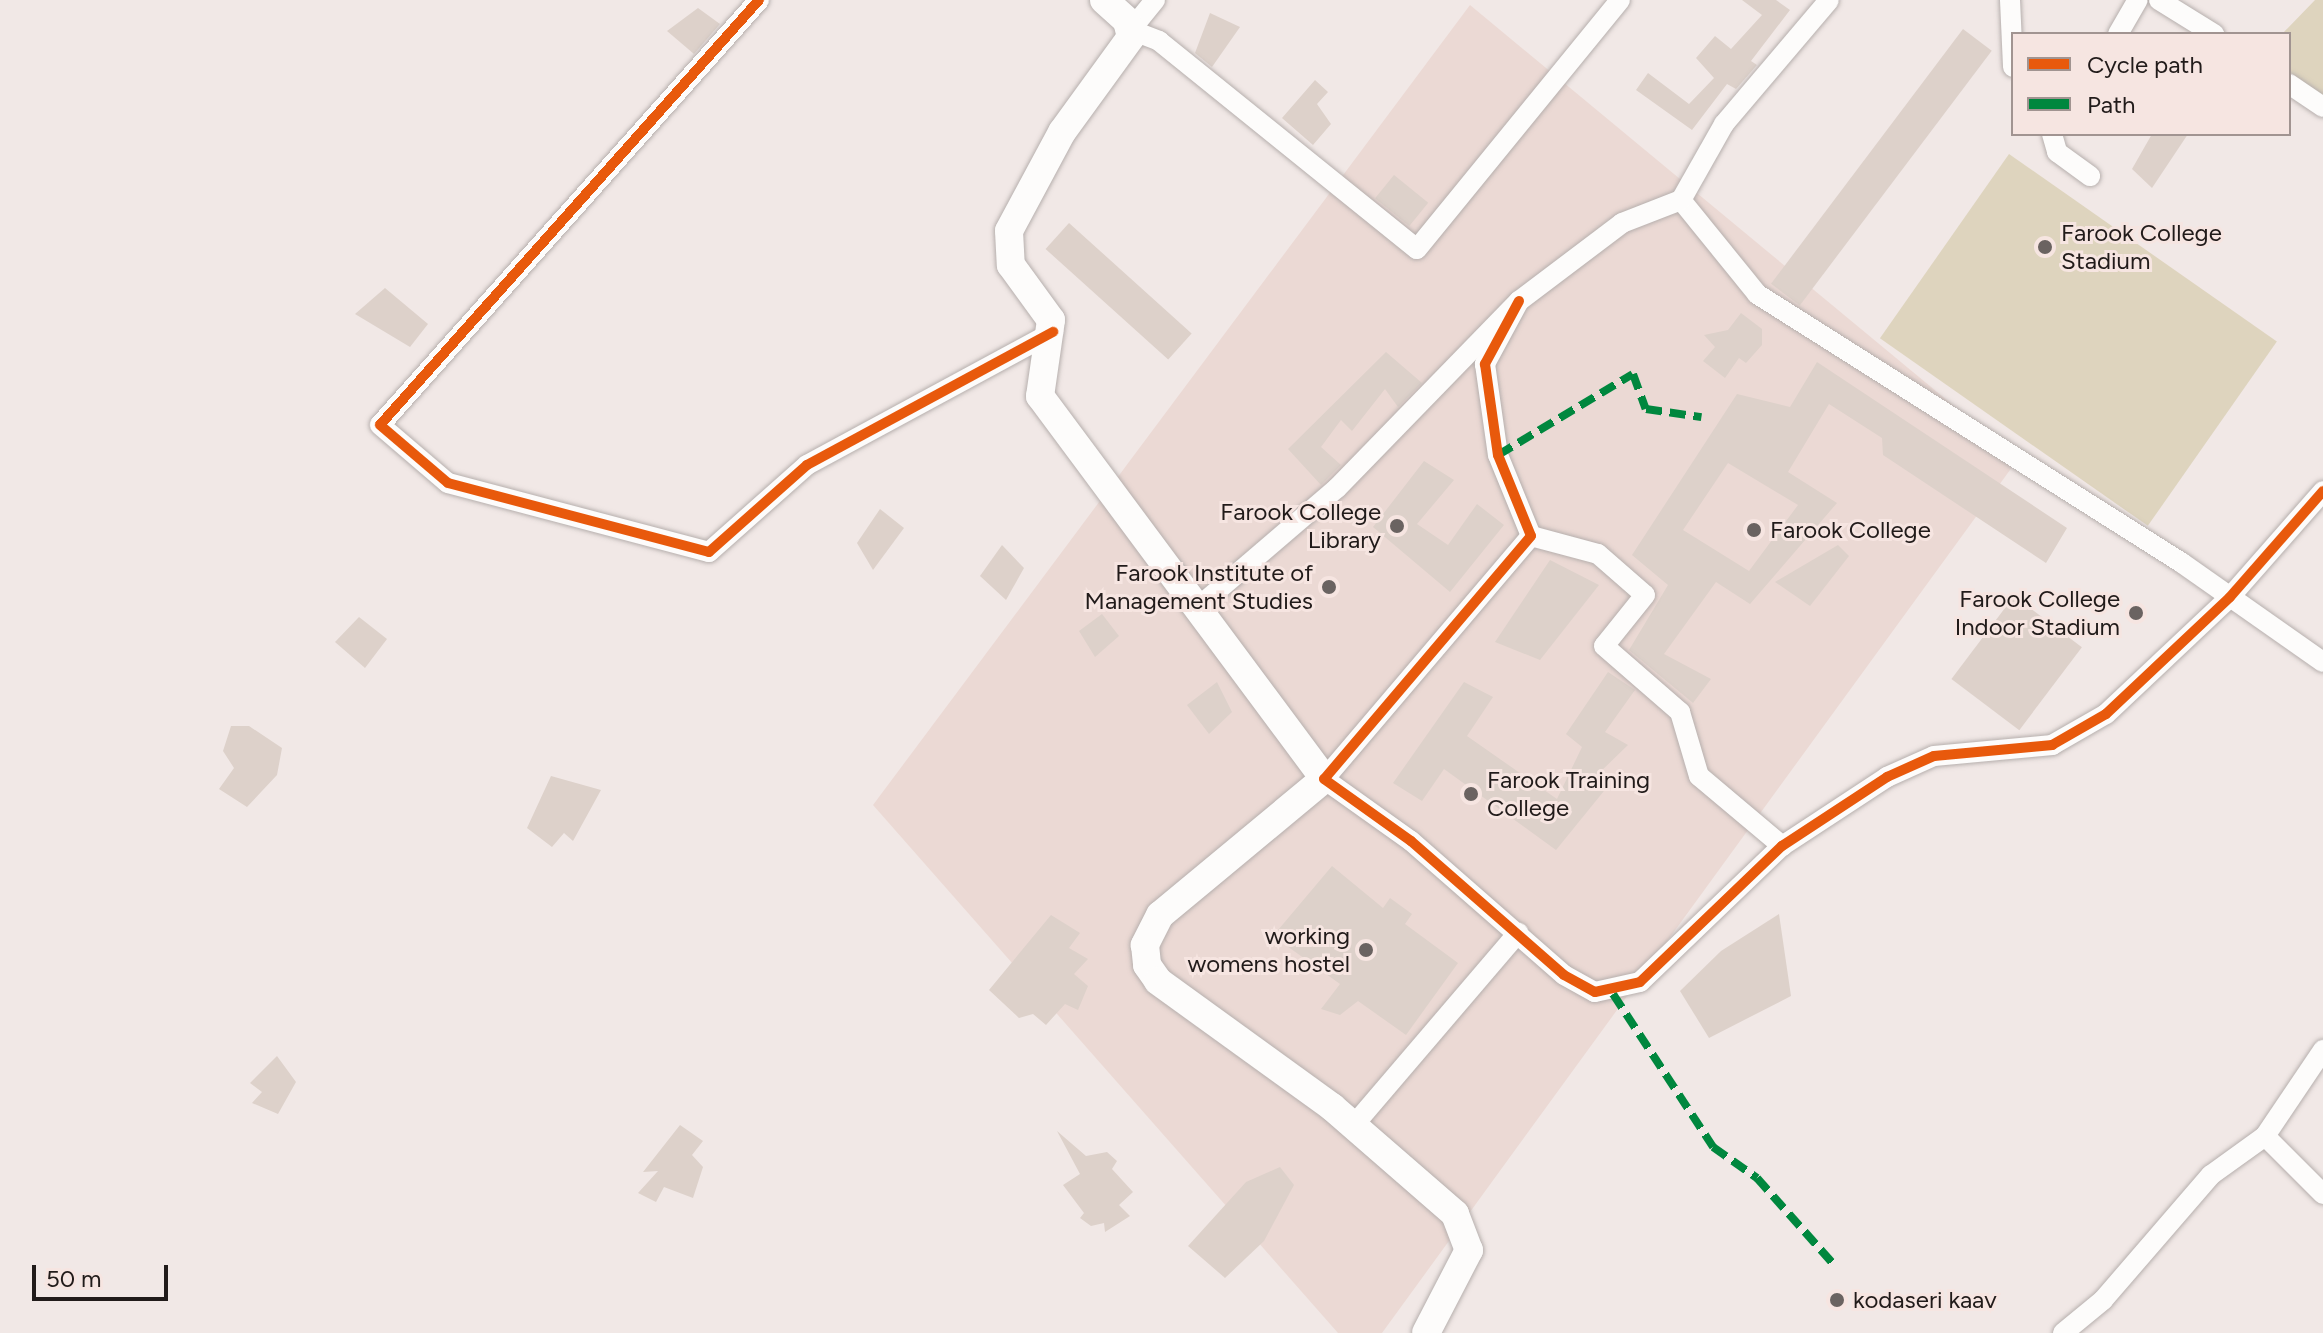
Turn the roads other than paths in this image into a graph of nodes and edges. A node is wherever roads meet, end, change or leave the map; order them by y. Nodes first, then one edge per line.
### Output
1 (759, 0) edge
2 (1104, 0) edge
3 (1155, 0) edge
4 (1620, 0) edge
5 (1829, 0) edge
6 (2010, 0) edge
7 (2138, 0) edge
8 (2159, 0) edge
9 (1131, 30) junction
10 (2011, 32) edge
11 (2119, 32) edge
12 (2211, 32) edge
13 (2291, 85) edge
14 (2323, 107) edge
15 (2053, 136) edge
16 (2090, 176) dead end
17 (1681, 200) junction
18 (1519, 301) junction
19 (1053, 332) junction
20 (2323, 491) edge
21 (1531, 536) junction
22 (2230, 597) junction
23 (1197, 608) junction
24 (2323, 662) edge
25 (1324, 779) junction
26 (1782, 846) junction
27 (1518, 933) junction
28 (2323, 1050) edge
29 (1354, 1125) junction
30 (2265, 1136) junction
31 (2323, 1194) edge
32 (1426, 1333) edge
33 (2063, 1333) edge

1 - 19 street
2 - 9 main road
3 - 9 street
4 - 9 street
5 - 17 street
6 - 10 street
7 - 11 street
8 - 12 street
9 - 19 main road
13 - 14 street
15 - 16 street
17 - 18 street
17 - 22 street
18 - 21 street
18 - 23 street
19 - 23 main road
20 - 22 street
21 - 25 street
21 - 26 street
22 - 24 street
22 - 26 street
23 - 25 main road
25 - 27 street
25 - 29 main road
26 - 27 street
27 - 29 street
28 - 30 street
29 - 32 main road
30 - 31 street
30 - 33 street

